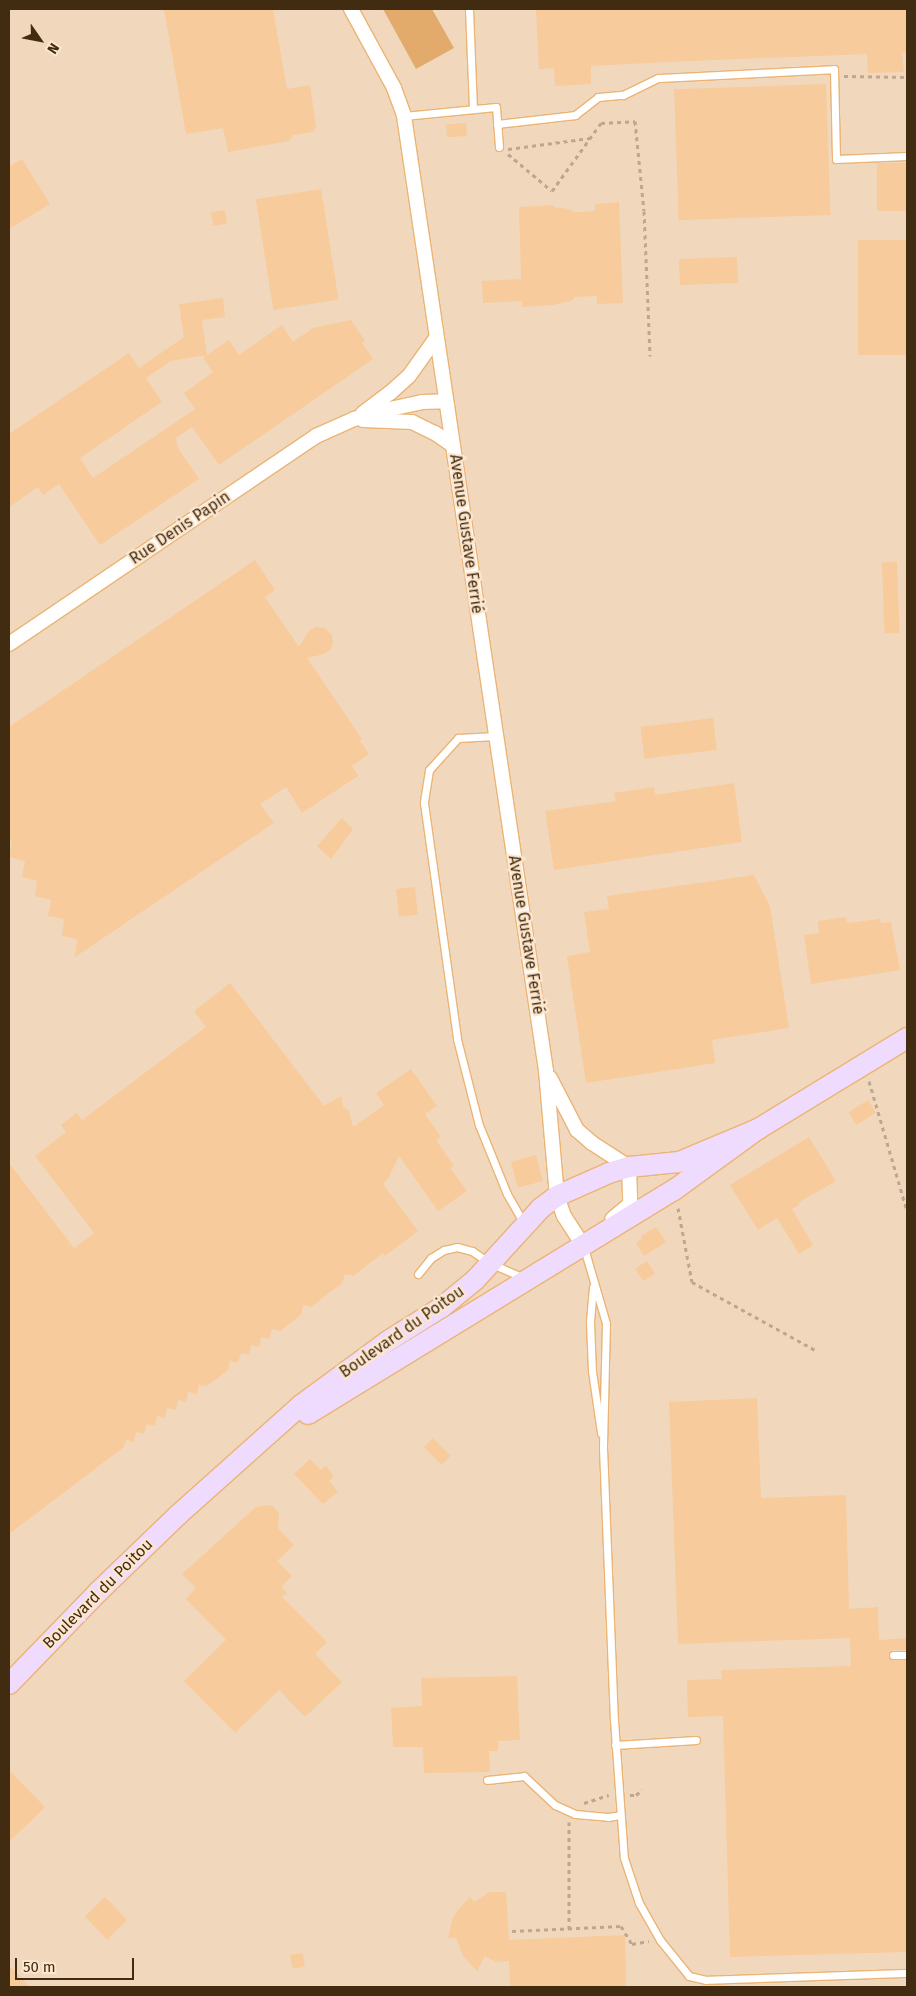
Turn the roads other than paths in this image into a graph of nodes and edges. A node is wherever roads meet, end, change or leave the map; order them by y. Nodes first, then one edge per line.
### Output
1 (351, 9) edge
2 (469, 9) edge
3 (473, 109) junction
4 (404, 116) junction
5 (498, 124) junction
6 (499, 147) dead end
7 (907, 156) edge
8 (436, 338) junction
9 (446, 400) junction
10 (354, 419) junction
11 (452, 444) junction
12 (9, 644) edge
13 (495, 736) junction
14 (907, 1038) edge
15 (546, 1070) junction
16 (758, 1130) junction
17 (629, 1167) junction
18 (557, 1196) junction
19 (524, 1224) junction
20 (591, 1241) junction
21 (490, 1263) junction
22 (418, 1274) dead end
23 (527, 1280) junction
24 (593, 1281) junction
25 (259, 1444) junction
26 (603, 1448) junction
27 (907, 1654) edge
28 (893, 1655) dead end
29 (26, 1666) junction
30 (9, 1680) edge
31 (9, 1684) edge
32 (696, 1740) dead end
33 (615, 1745) junction
34 (487, 1780) dead end
35 (620, 1815) junction
36 (907, 1973) edge

1 - 4 street, Avenue Gustave Ferrié
2 - 3 lane
3 - 4 lane
3 - 5 lane
4 - 8 street, Avenue Gustave Ferrié
5 - 6 lane
5 - 7 lane
8 - 9 street, Avenue Gustave Ferrié
8 - 10 street, Rue Denis Papin
9 - 10 street, Rue Denis Papin
9 - 11 street, Avenue Gustave Ferrié
10 - 11 street, Rue Denis Papin
10 - 12 street, Rue Denis Papin
11 - 13 street, Avenue Gustave Ferrié
13 - 15 street, Avenue Gustave Ferrié
13 - 19 lane
14 - 16 main road, Boulevard du Poitou
15 - 17 street, Avenue Gustave Ferrié
15 - 18 street, Avenue Gustave Ferrié
16 - 17 main road, Boulevard du Poitou
16 - 20 main road, Boulevard du Poitou
17 - 18 main road, Boulevard du Poitou
17 - 20 street
18 - 19 main road, Boulevard du Poitou
18 - 20 street, Avenue Gustave Ferrié
19 - 21 main road, Boulevard du Poitou
20 - 23 main road, Boulevard du Poitou
20 - 24 lane
21 - 22 lane
21 - 23 lane
21 - 25 main road, Boulevard du Poitou
23 - 25 main road, Boulevard du Poitou
24 - 26 lane
24 - 26 lane
25 - 29 main road, Boulevard du Poitou
26 - 33 lane
27 - 28 lane
29 - 30 main road, Boulevard du Poitou
29 - 31 main road, Boulevard du Poitou
32 - 33 lane
33 - 35 lane
34 - 35 lane
35 - 36 lane

